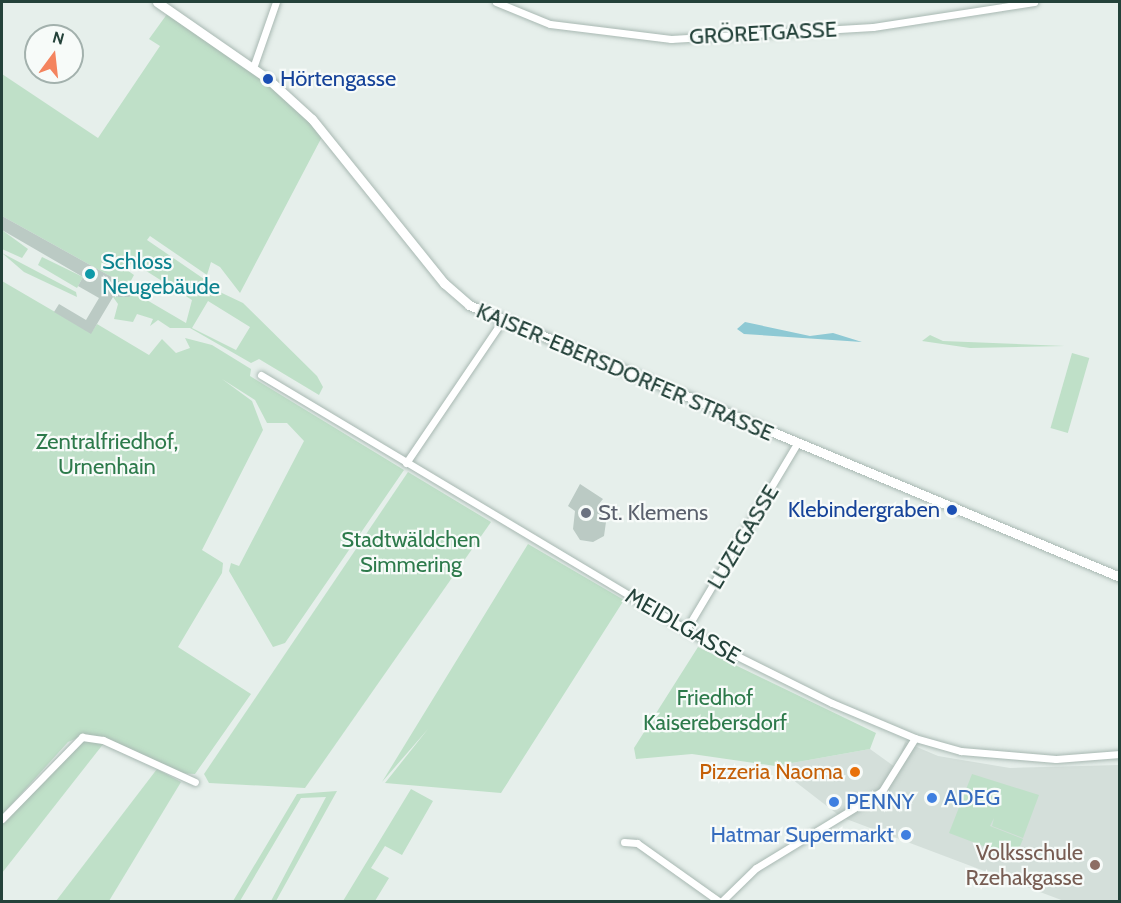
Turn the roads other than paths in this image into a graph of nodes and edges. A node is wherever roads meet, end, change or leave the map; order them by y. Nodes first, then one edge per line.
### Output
1 (158, 2) edge
2 (276, 2) edge
3 (495, 2) edge
4 (1034, 2) edge
5 (171, 5) edge
6 (253, 68) junction
7 (502, 321) junction
8 (261, 375) dead end
9 (796, 445) junction
10 (406, 463) junction
11 (1119, 577) edge
12 (687, 628) junction
13 (915, 738) junction
14 (1119, 754) edge
15 (195, 782) dead end
16 (2, 819) edge
17 (624, 842) dead end
18 (721, 902) edge

1 - 5 main road, KAISER-EBERSDORFER STRASSE
2 - 6 street
3 - 4 street, GRÖRETGASSE
5 - 6 main road, KAISER-EBERSDORFER STRASSE
6 - 7 main road, KAISER-EBERSDORFER STRASSE
7 - 9 main road, KAISER-EBERSDORFER STRASSE
7 - 10 street
8 - 10 street, MEIDLGASSE
9 - 11 main road, KAISER-EBERSDORFER STRASSE
9 - 12 street, LUZEGASSE
10 - 12 street, MEIDLGASSE
12 - 13 street, MEIDLGASSE
13 - 14 street, MEIDLGASSE
13 - 18 street
15 - 16 street
17 - 18 street

